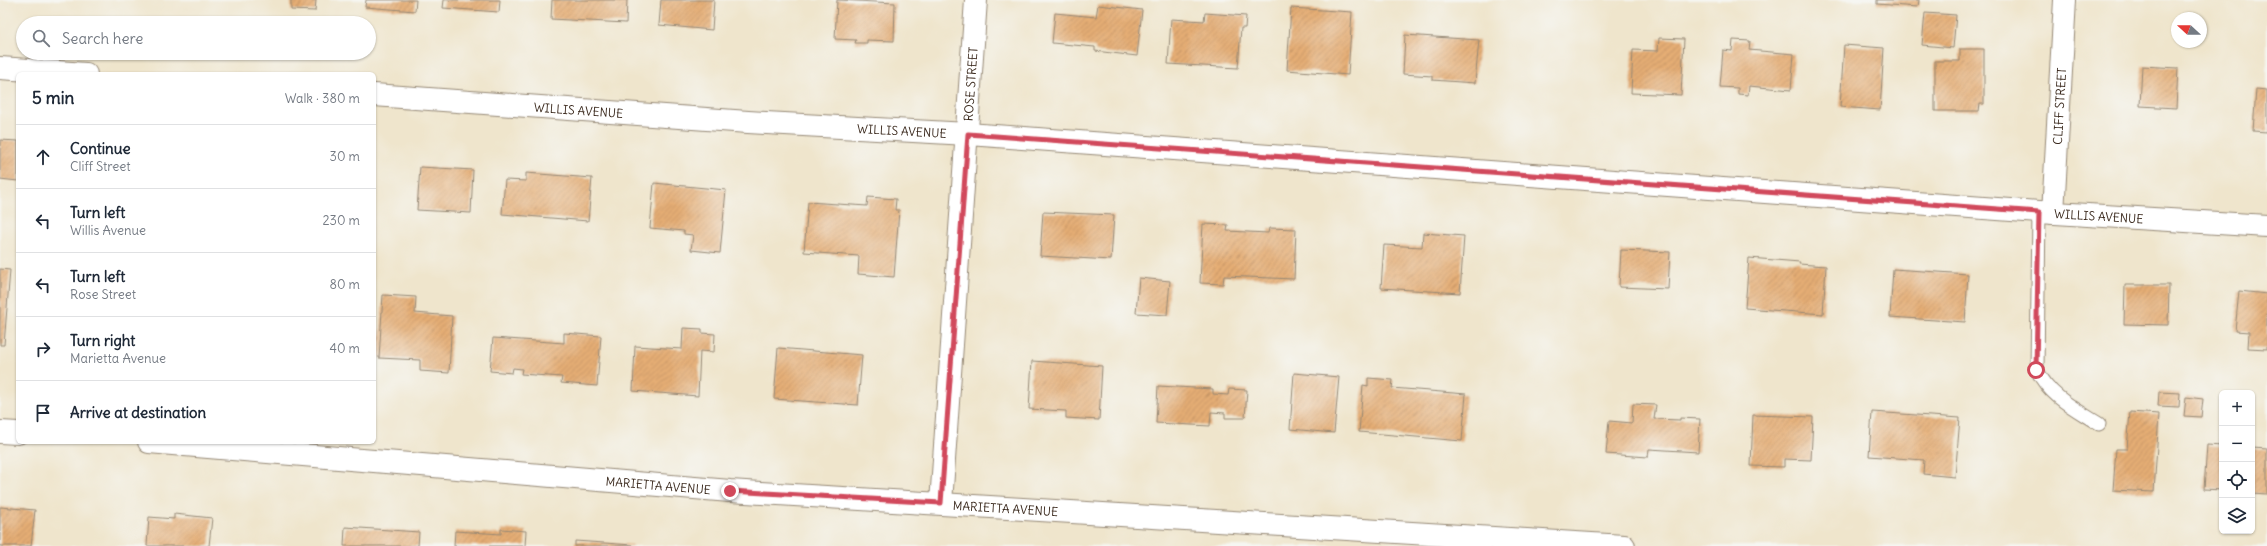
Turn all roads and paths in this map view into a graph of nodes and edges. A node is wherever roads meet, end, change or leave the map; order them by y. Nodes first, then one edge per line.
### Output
1 (976, 0) edge
2 (2065, 0) edge
3 (0, 68) edge
4 (57, 72) edge
5 (376, 95) edge
6 (968, 134) junction
7 (2046, 213) junction
8 (2267, 226) edge
9 (2098, 424) dead end
10 (0, 432) edge
11 (16, 433) edge
12 (172, 444) edge
13 (941, 503) junction
14 (1624, 546) edge

1 - 6 street, ROSE STREET
2 - 7 street, CLIFF STREET
3 - 4 street
5 - 6 street, WILLIS AVENUE
6 - 7 street, WILLIS AVENUE
6 - 13 street, ROSE STREET
7 - 8 street, WILLIS AVENUE
7 - 9 lane, CLIFF STREET
10 - 11 street
12 - 13 street, MARIETTA AVENUE
13 - 14 street, MARIETTA AVENUE

